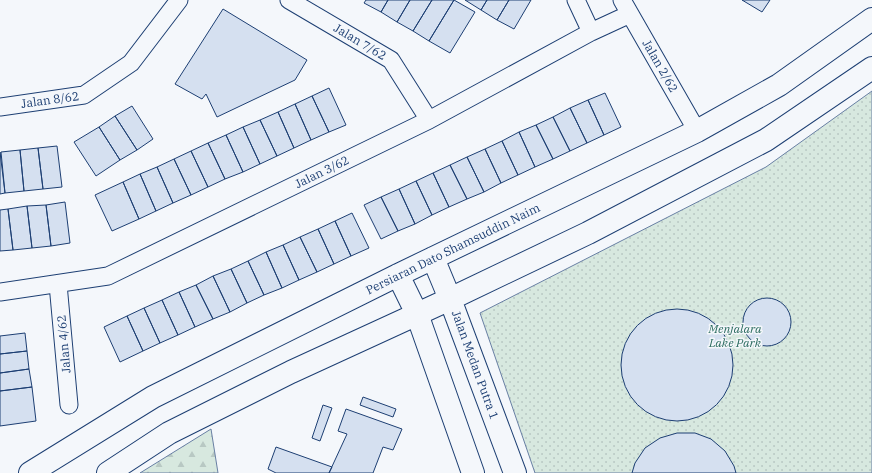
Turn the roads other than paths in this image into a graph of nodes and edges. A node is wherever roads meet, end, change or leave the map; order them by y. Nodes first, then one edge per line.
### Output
1 (179, 0) edge
2 (289, 0) edge
3 (576, 0) edge
4 (626, 7) edge
5 (872, 19) edge
6 (591, 32) junction
7 (872, 68) edge
8 (0, 107) edge
9 (429, 120) junction
10 (697, 131) junction
11 (433, 258) junction
12 (398, 275) junction
13 (58, 284) junction
14 (0, 292) edge
15 (450, 299) junction
16 (417, 314) junction
17 (69, 405) dead end
18 (30, 473) edge
19 (108, 473) edge
20 (473, 473) edge
21 (515, 473) edge

1 - 8 street, Jalan 8/62
2 - 9 street, Jalan 7/62
3 - 6 street
4 - 6 street, Jalan 3/62
4 - 10 street, Jalan 2/62
5 - 10 main road, Persiaran Dato Shamsuddin Naim
6 - 9 street, Jalan 3/62
7 - 15 main road
9 - 13 street, Jalan 3/62
10 - 11 main road, Persiaran Dato Shamsuddin Naim
11 - 12 main road, Persiaran Dato Shamsuddin Naim
11 - 15 main road, Jalan Medan Putra 1
12 - 16 main road
12 - 18 main road, Persiaran Dato Shamsuddin Naim
13 - 14 street, Jalan 3/62
13 - 17 street, Jalan 4/62
15 - 16 main road
15 - 21 main road, Jalan Medan Putra 1
16 - 19 main road
16 - 20 main road

